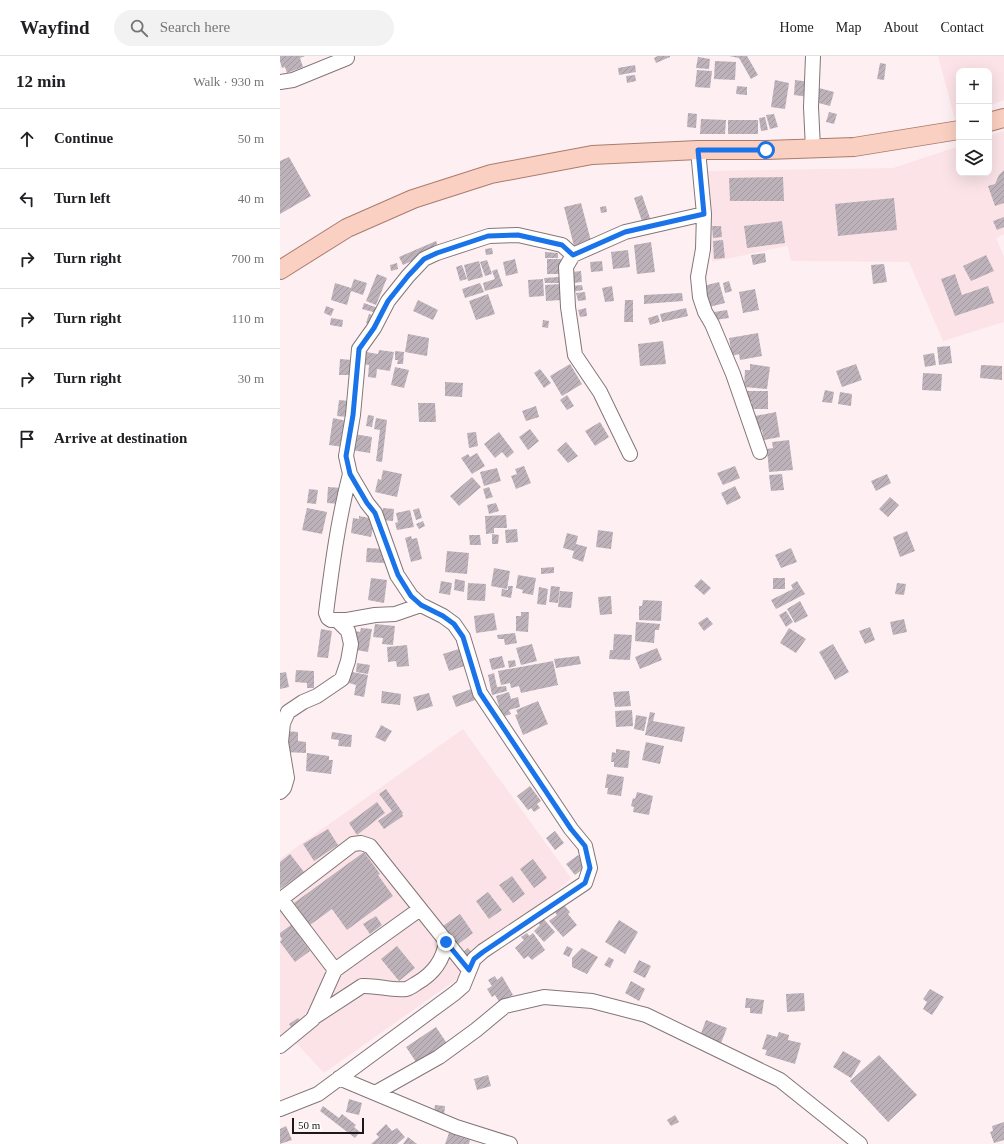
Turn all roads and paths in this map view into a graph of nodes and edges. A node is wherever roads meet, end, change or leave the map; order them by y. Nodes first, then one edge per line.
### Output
1 (813, 56) edge
2 (347, 58) dead end
3 (280, 82) edge
4 (1004, 118) edge
5 (992, 121) edge
6 (956, 130) edge
7 (813, 149) junction
8 (698, 150) junction
9 (704, 214) junction
10 (573, 255) junction
11 (280, 270) edge
12 (760, 452) dead end
13 (630, 454) dead end
14 (350, 474) junction
15 (421, 605) junction
16 (338, 621) junction
17 (280, 792) edge
18 (281, 900) edge
19 (420, 909) junction
20 (446, 942) junction
21 (335, 970) junction
22 (469, 970) junction
23 (313, 1019) junction
24 (280, 1046) edge
25 (340, 1078) junction
26 (375, 1093) junction
27 (280, 1109) edge
28 (510, 1144) edge
29 (860, 1144) edge

1 - 7 street
2 - 3 street
4 - 5 main road
6 - 7 main road
7 - 8 main road
8 - 9 street
8 - 11 main road
9 - 10 street
9 - 12 street
10 - 13 street
10 - 14 street
14 - 15 street
14 - 16 street
15 - 16 street
15 - 22 street
16 - 17 street
18 - 19 street
18 - 21 street
19 - 20 street
19 - 21 street
20 - 22 street
20 - 23 street
21 - 23 street
22 - 25 street
23 - 24 street
25 - 26 street
25 - 27 street
26 - 28 street
26 - 29 street

